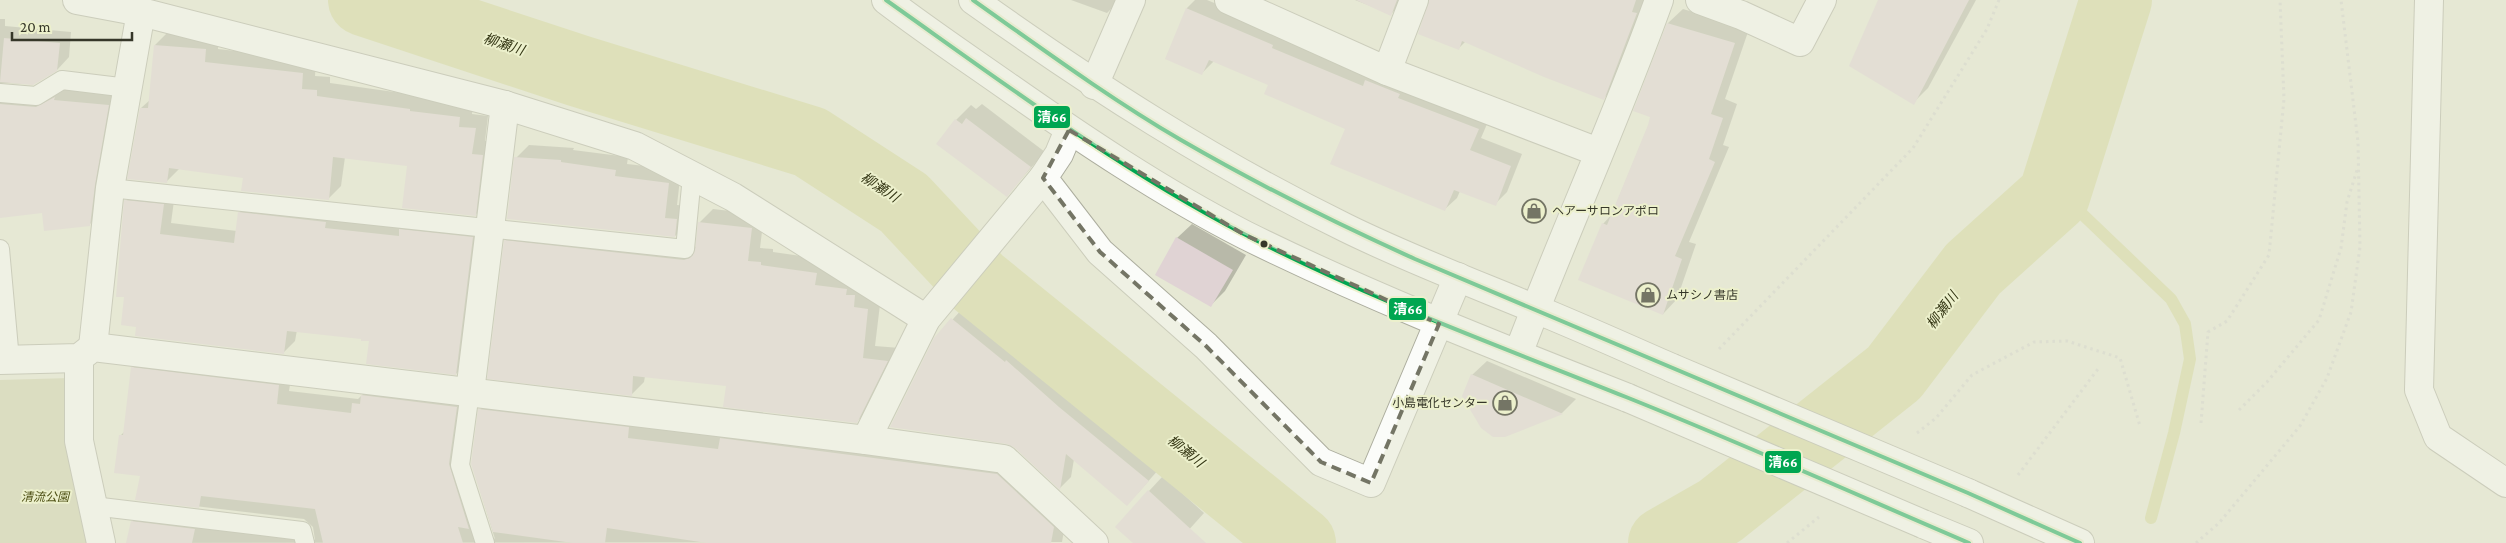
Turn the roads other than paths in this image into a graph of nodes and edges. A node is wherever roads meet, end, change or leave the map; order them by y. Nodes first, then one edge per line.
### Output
1 (78, 0) edge
2 (886, 0) edge
3 (973, 0) edge
4 (1131, 0) edge
5 (1229, 0) edge
6 (1414, 0) edge
7 (1659, 0) edge
8 (1700, 0) edge
9 (1822, 0) edge
10 (2429, 0) edge
11 (141, 12) junction
12 (1387, 71) junction
13 (1094, 85) junction
14 (128, 88) junction
15 (0, 93) edge
16 (505, 104) junction
17 (1069, 130) junction
18 (1598, 152) junction
19 (692, 176) junction
20 (1043, 178) junction
21 (110, 188) junction
22 (490, 229) junction
23 (0, 249) edge
24 (1458, 277) junction
25 (1535, 309) junction
26 (934, 310) junction
27 (1439, 324) junction
28 (86, 352) junction
29 (1518, 354) junction
30 (5, 360) edge
31 (470, 392) junction
32 (866, 440) junction
33 (2506, 482) edge
34 (93, 506) junction
35 (102, 543) edge
36 (305, 543) edge
37 (485, 543) edge
38 (1094, 543) edge
39 (1969, 543) edge
40 (2080, 543) edge

1 - 11 street
2 - 17 street
3 - 13 street
4 - 13 street
5 - 12 street
6 - 12 street
7 - 18 street
8 - 9 street
10 - 33 street
11 - 14 street
11 - 16 street
12 - 18 street
13 - 24 street
14 - 15 lane
14 - 21 street
16 - 19 street
16 - 22 street
17 - 20 street
17 - 27 street
18 - 25 street
19 - 22 lane
19 - 26 street
20 - 26 street
20 - 27 street
21 - 22 lane
21 - 28 street
22 - 31 street
23 - 30 lane
24 - 25 street
24 - 27 street
25 - 29 street
25 - 40 street, bridge
26 - 32 street
27 - 29 street
28 - 30 street
28 - 31 street
28 - 34 street
29 - 39 street, bridge
31 - 32 street
31 - 37 lane
32 - 38 street
34 - 35 street
34 - 36 lane

